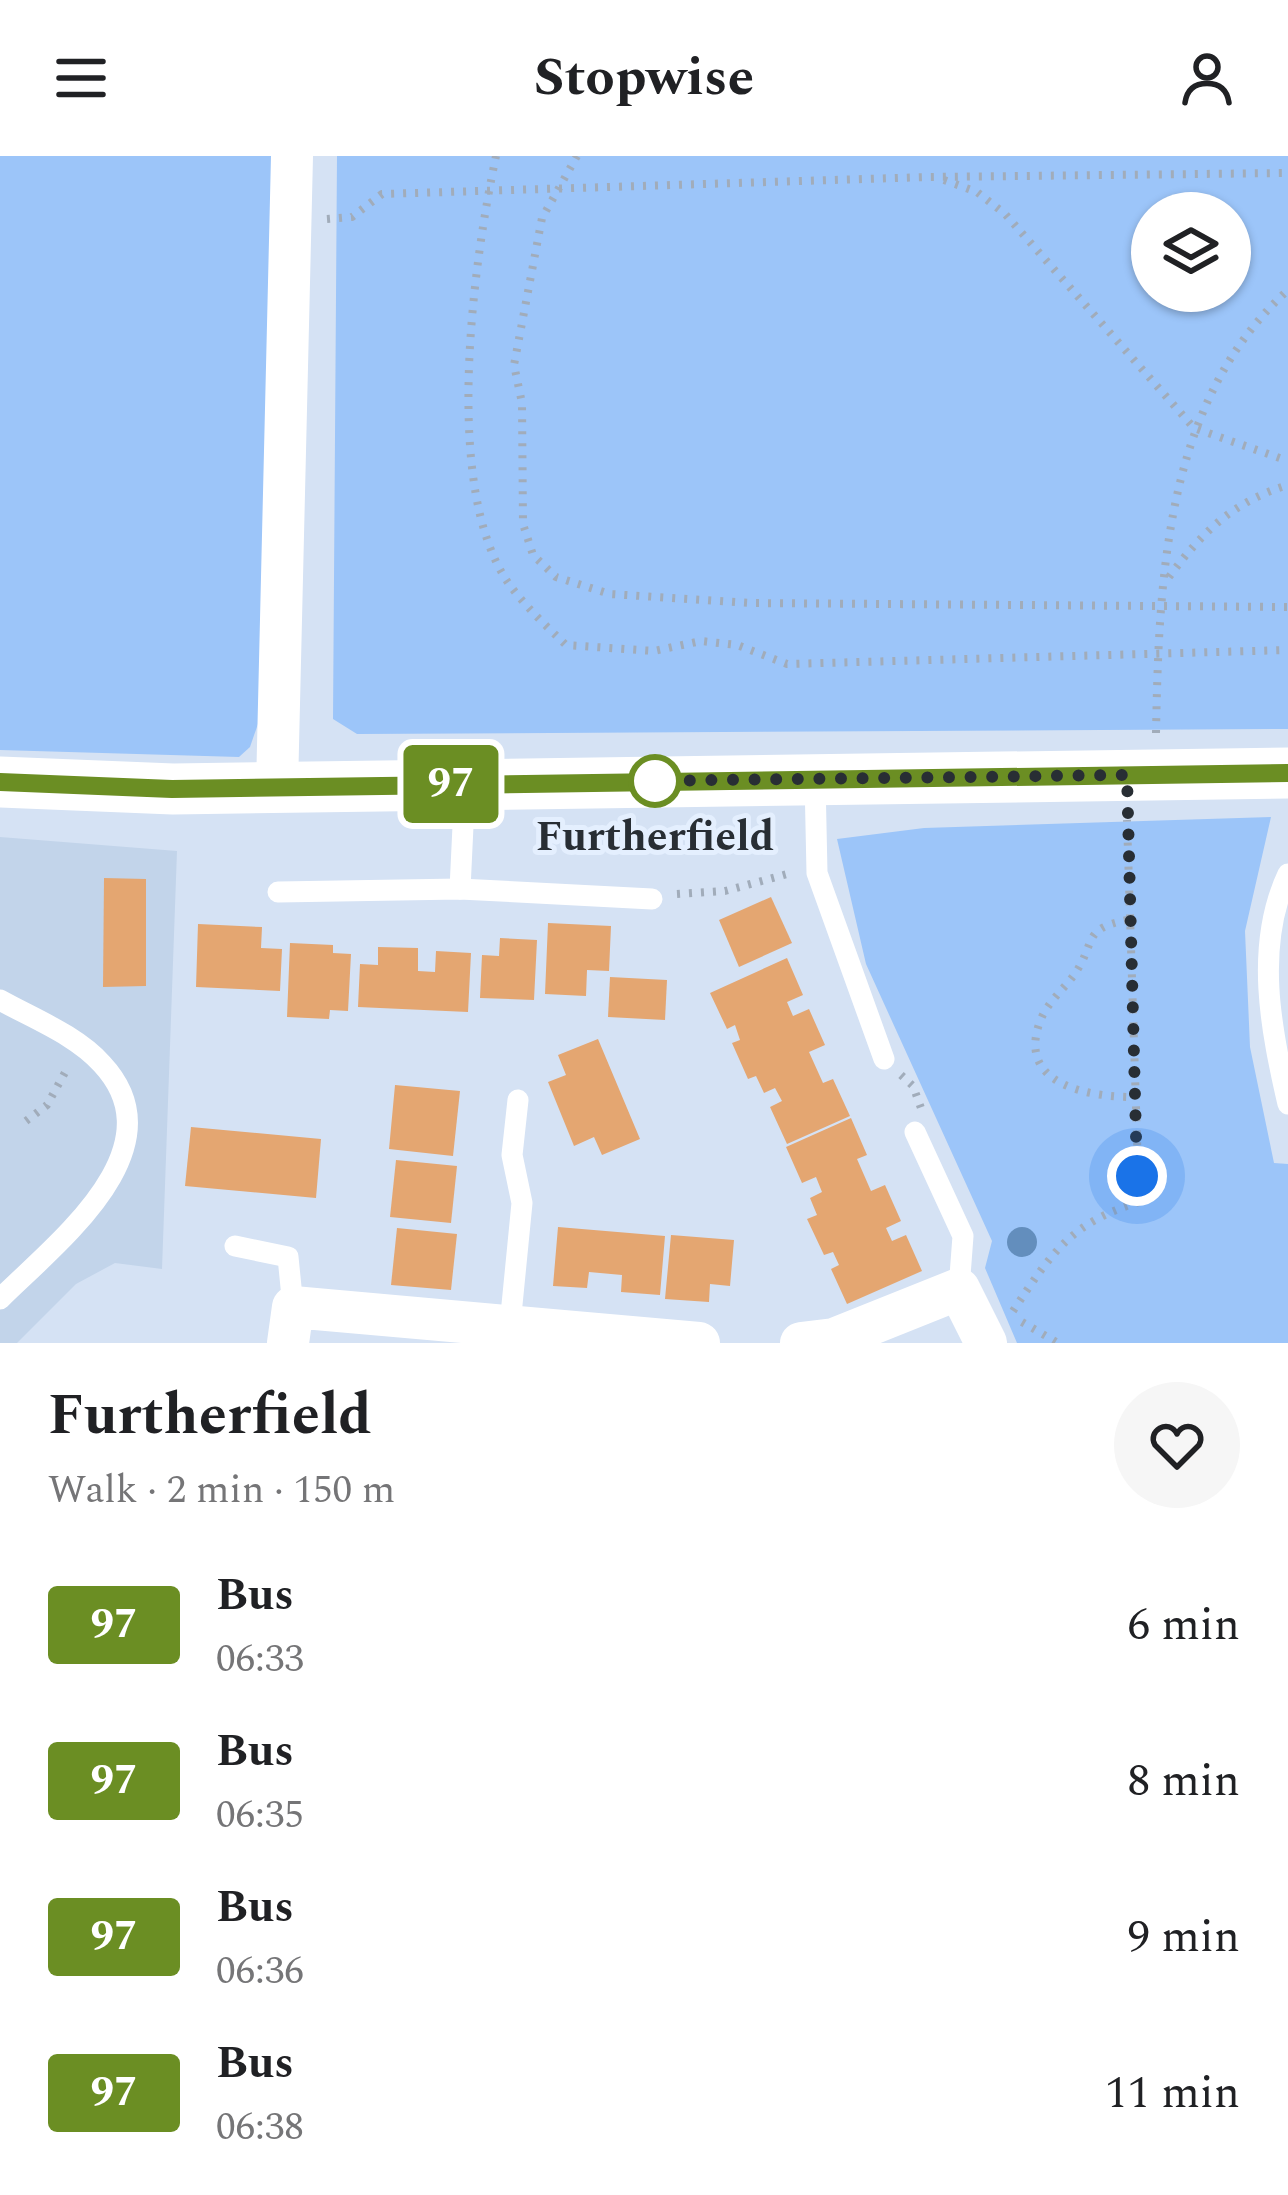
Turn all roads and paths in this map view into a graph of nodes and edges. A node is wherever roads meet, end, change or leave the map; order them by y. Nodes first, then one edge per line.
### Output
1 (292, 156) edge
2 (496, 156) edge
3 (577, 156) edge
4 (1288, 173) edge
5 (937, 177) junction
6 (558, 189) junction
7 (488, 191) junction
8 (290, 222) junction
9 (1288, 290) edge
10 (1194, 428) junction
11 (1288, 461) edge
12 (1288, 485) edge
13 (1166, 582) junction
14 (1163, 608) junction
15 (1288, 608) edge
16 (1288, 650) edge
17 (1158, 655) junction
18 (1141, 761) junction
19 (1288, 773) edge
20 (814, 779) junction
21 (0, 782) edge
22 (465, 783) junction
23 (278, 788) junction
24 (816, 867) junction
25 (1288, 874) edge
26 (460, 890) junction
27 (278, 892) dead end
28 (652, 899) joint
29 (1127, 920) junction
30 (0, 1000) edge
31 (884, 1059) joint
32 (1134, 1097) junction
33 (518, 1100) dead end
34 (1288, 1104) edge
35 (915, 1132) joint
36 (235, 1246) dead end
37 (959, 1289) junction
38 (0, 1299) edge
39 (291, 1325) edge
40 (510, 1325) junction
41 (649, 1341) edge
42 (699, 1343) edge
43 (801, 1343) edge
44 (986, 1343) edge
45 (1058, 1343) edge

1 - 8 street
2 - 7 path
3 - 6 path
4 - 5 path
5 - 6 path
5 - 10 path
6 - 7 path
6 - 14 path
7 - 8 path
7 - 17 path
8 - 23 street
9 - 10 path
10 - 11 path
10 - 13 path
12 - 13 path
13 - 14 path
14 - 15 path
14 - 17 path
16 - 17 path
17 - 18 path
18 - 19 street
18 - 20 street
18 - 29 path
20 - 22 street
20 - 24 lane
21 - 23 street
22 - 23 street
22 - 26 lane
24 - 28 path
24 - 31 lane
25 - 34 lane
26 - 27 lane
26 - 28 lane
29 - 32 path
29 - 32 path
30 - 38 lane
31 - 35 path
32 - 45 path
33 - 40 lane
35 - 37 lane
36 - 39 lane
37 - 43 street
37 - 44 street
39 - 40 street
40 - 41 street
41 - 42 street

